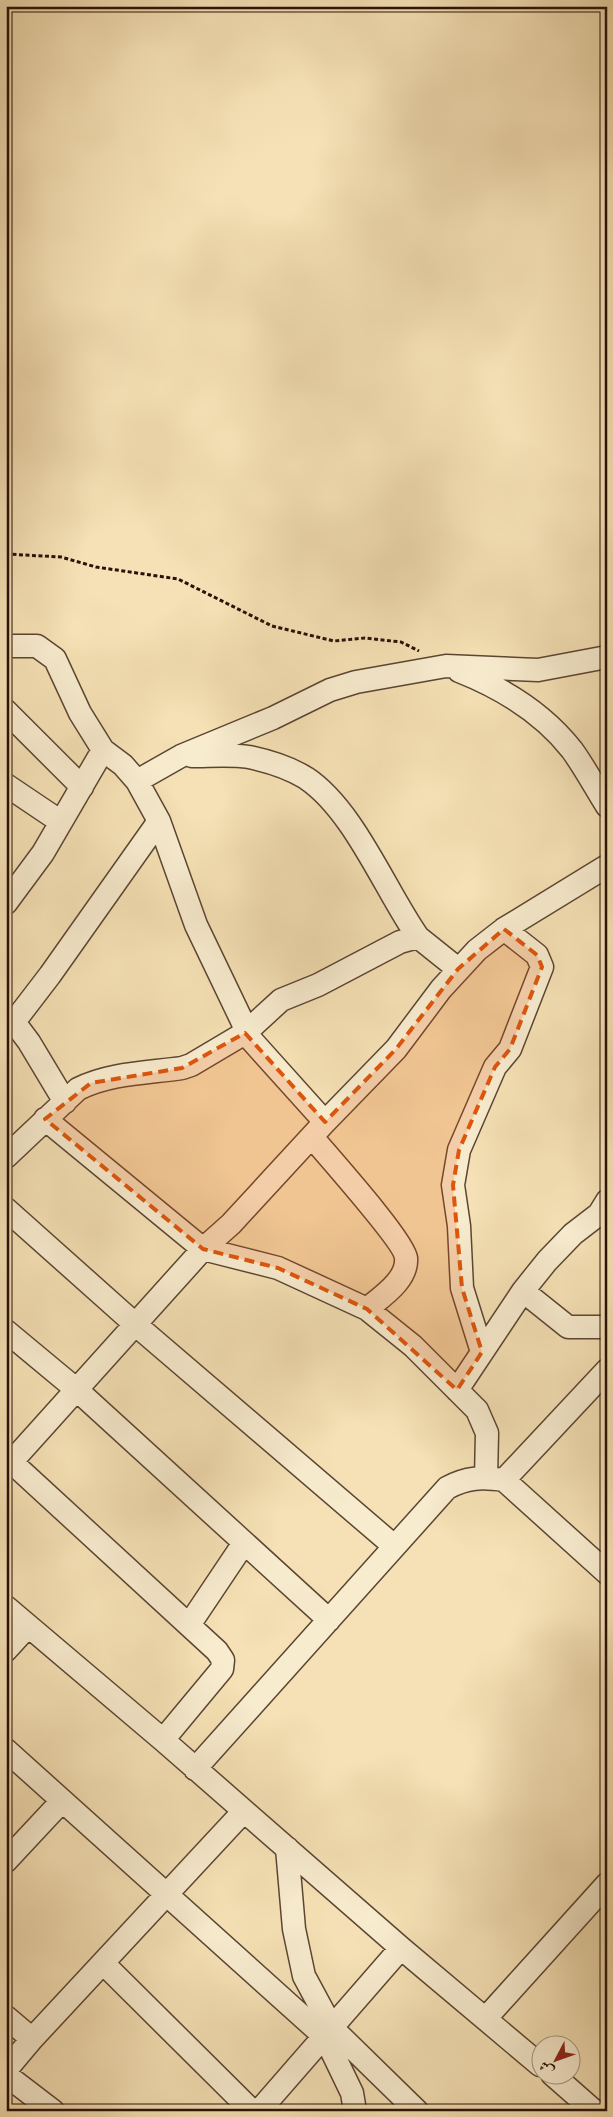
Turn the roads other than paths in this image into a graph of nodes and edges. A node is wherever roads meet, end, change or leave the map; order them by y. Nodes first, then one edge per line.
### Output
1 (6, 646) edge
2 (607, 657) edge
3 (446, 666) junction
4 (6, 711) edge
5 (103, 750) junction
6 (181, 756) junction
7 (137, 781) junction
8 (6, 785) edge
9 (82, 787) junction
10 (607, 806) edge
11 (158, 821) junction
12 (61, 822) junction
13 (607, 866) edge
14 (10, 894) edge
15 (504, 929) junction
16 (418, 936) junction
17 (458, 969) junction
18 (10, 1020) edge
19 (245, 1033) junction
20 (65, 1102) junction
21 (45, 1119) junction
22 (318, 1129) junction
23 (6, 1157) edge
24 (6, 1209) edge
25 (604, 1212) edge
26 (203, 1249) junction
27 (523, 1291) junction
28 (367, 1309) junction
29 (136, 1325) junction
30 (607, 1328) edge
31 (6, 1331) edge
32 (482, 1352) junction
33 (607, 1370) edge
34 (77, 1390) junction
35 (457, 1390) junction
36 (8, 1462) edge
37 (495, 1479) junction
38 (244, 1543) junction
39 (394, 1546) junction
40 (603, 1562) edge
41 (6, 1607) edge
42 (328, 1620) junction
43 (189, 1625) junction
44 (28, 1626) junction
45 (6, 1650) edge
46 (163, 1740) junction
47 (6, 1750) edge
48 (195, 1769) junction
49 (62, 1801) junction
50 (244, 1810) junction
51 (287, 1848) junction
52 (6, 1861) edge
53 (604, 1891) edge
54 (167, 1894) junction
55 (401, 1948) junction
56 (103, 1963) junction
57 (6, 2017) edge
58 (486, 2018) junction
59 (329, 2032) junction
60 (32, 2039) junction
61 (530, 2056) edge
62 (6, 2070) edge
63 (6, 2075) edge
64 (564, 2084) edge
65 (607, 2100) edge
66 (53, 2111) edge
67 (252, 2111) edge
68 (259, 2111) edge
69 (355, 2111) edge
70 (417, 2111) edge
71 (595, 2111) edge

1 - 5 street
2 - 3 street
3 - 6 street
3 - 10 street
4 - 9 street
5 - 7 street
5 - 9 street
6 - 7 street
6 - 16 street
7 - 11 street
8 - 12 street
9 - 12 street
11 - 18 street
11 - 19 street
12 - 14 street
13 - 15 street
15 - 17 street
15 - 32 street
16 - 17 street
16 - 19 street
17 - 22 street
18 - 20 street
19 - 20 street
19 - 22 street
20 - 21 street
21 - 23 street
21 - 26 street
22 - 26 street
22 - 28 street
24 - 29 street
25 - 27 street
26 - 28 street
26 - 29 street
27 - 30 street
27 - 32 street
28 - 35 street
29 - 34 street
29 - 39 street
31 - 34 street
32 - 35 street
33 - 37 street
34 - 36 street
34 - 38 street
35 - 37 street
36 - 43 street
37 - 39 street
37 - 40 street
38 - 42 street
38 - 43 street
39 - 42 street
41 - 44 street
42 - 48 street
43 - 46 street
44 - 45 street
44 - 46 street
46 - 48 street
47 - 49 street
48 - 50 street
49 - 52 street
49 - 54 street
50 - 51 street
50 - 54 street
51 - 55 street
51 - 59 street
53 - 58 street
54 - 56 street
54 - 59 street
55 - 58 street
55 - 59 street
56 - 60 street
56 - 67 street
57 - 60 street
58 - 61 street
59 - 68 street
59 - 69 street
59 - 70 street
60 - 62 street
63 - 66 street
64 - 71 street
65 - 71 street

